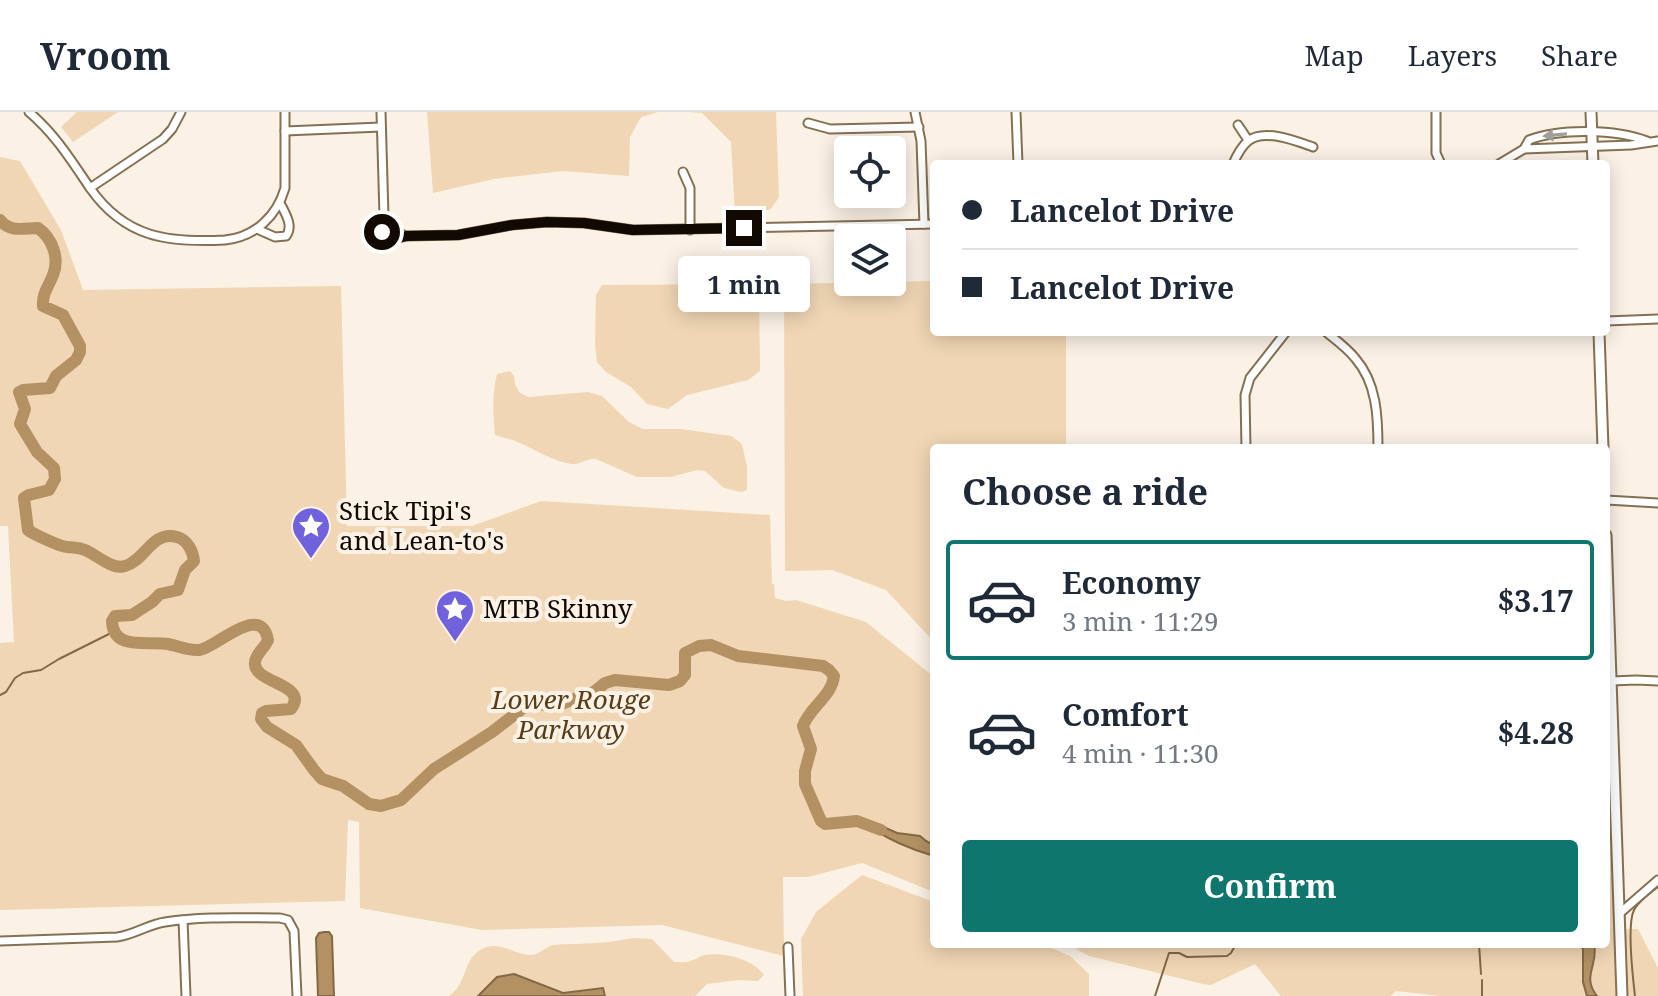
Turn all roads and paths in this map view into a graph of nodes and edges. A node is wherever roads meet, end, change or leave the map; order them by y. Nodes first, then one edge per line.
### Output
1 (29, 112) edge
2 (181, 112) edge
3 (285, 112) edge
4 (381, 112) edge
5 (915, 112) edge
6 (1016, 112) edge
7 (1436, 112) edge
8 (1591, 112) edge
9 (808, 123) dead end
10 (1238, 125) dead end
11 (381, 127) junction
12 (919, 127) junction
13 (285, 131) junction
14 (1591, 132) junction
15 (1248, 140) junction
16 (1647, 141) junction
17 (1658, 141) edge
18 (1592, 146) junction
19 (1313, 147) dead end
20 (1524, 149) junction
21 (1018, 160) edge
22 (1236, 160) edge
23 (1439, 160) edge
24 (1506, 160) edge
25 (1593, 160) edge
26 (683, 172) dead end
27 (90, 188) junction
28 (280, 203) junction
29 (384, 216) junction
30 (924, 224) junction
31 (930, 224) edge
32 (257, 229) junction
33 (690, 230) junction
34 (406, 236) junction
35 (1658, 319) edge
36 (1610, 321) edge
37 (1283, 336) edge
38 (1330, 336) edge
39 (1599, 336) edge
40 (1246, 444) edge
41 (1378, 444) edge
42 (1603, 444) edge
43 (1610, 500) edge
44 (1658, 503) edge
45 (1610, 652) edge
46 (1611, 681) junction
47 (1658, 681) edge
48 (1658, 880) edge
49 (1620, 913) junction
50 (183, 920) junction
51 (0, 941) edge
52 (788, 947) dead end
53 (1622, 993) edge
54 (186, 996) edge
55 (297, 996) edge
56 (790, 996) edge

1 - 27 street
2 - 27 street
3 - 13 street
4 - 11 street
5 - 12 street
6 - 21 street
7 - 23 street
8 - 14 street
9 - 12 street
10 - 15 street
11 - 13 street
11 - 29 street
12 - 30 street
13 - 28 street
14 - 16 street
14 - 18 street
14 -> 20 street
15 - 19 street
15 - 22 street
16 - 17 street
16 - 18 street
18 - 20 street
18 - 25 street
20 - 24 street
26 - 33 street
27 - 32 street
28 - 32 street
28 - 32 street
29 - 34 street
29 - 34 street
30 - 31 street
30 - 33 street
33 - 34 street
35 - 36 street
37 - 40 street
38 - 41 street
39 - 42 street
43 - 44 street
45 - 46 street
46 - 47 street
46 - 49 street
48 - 49 street
49 - 53 street
50 - 51 street
50 - 54 street
50 - 55 street
52 - 56 street

